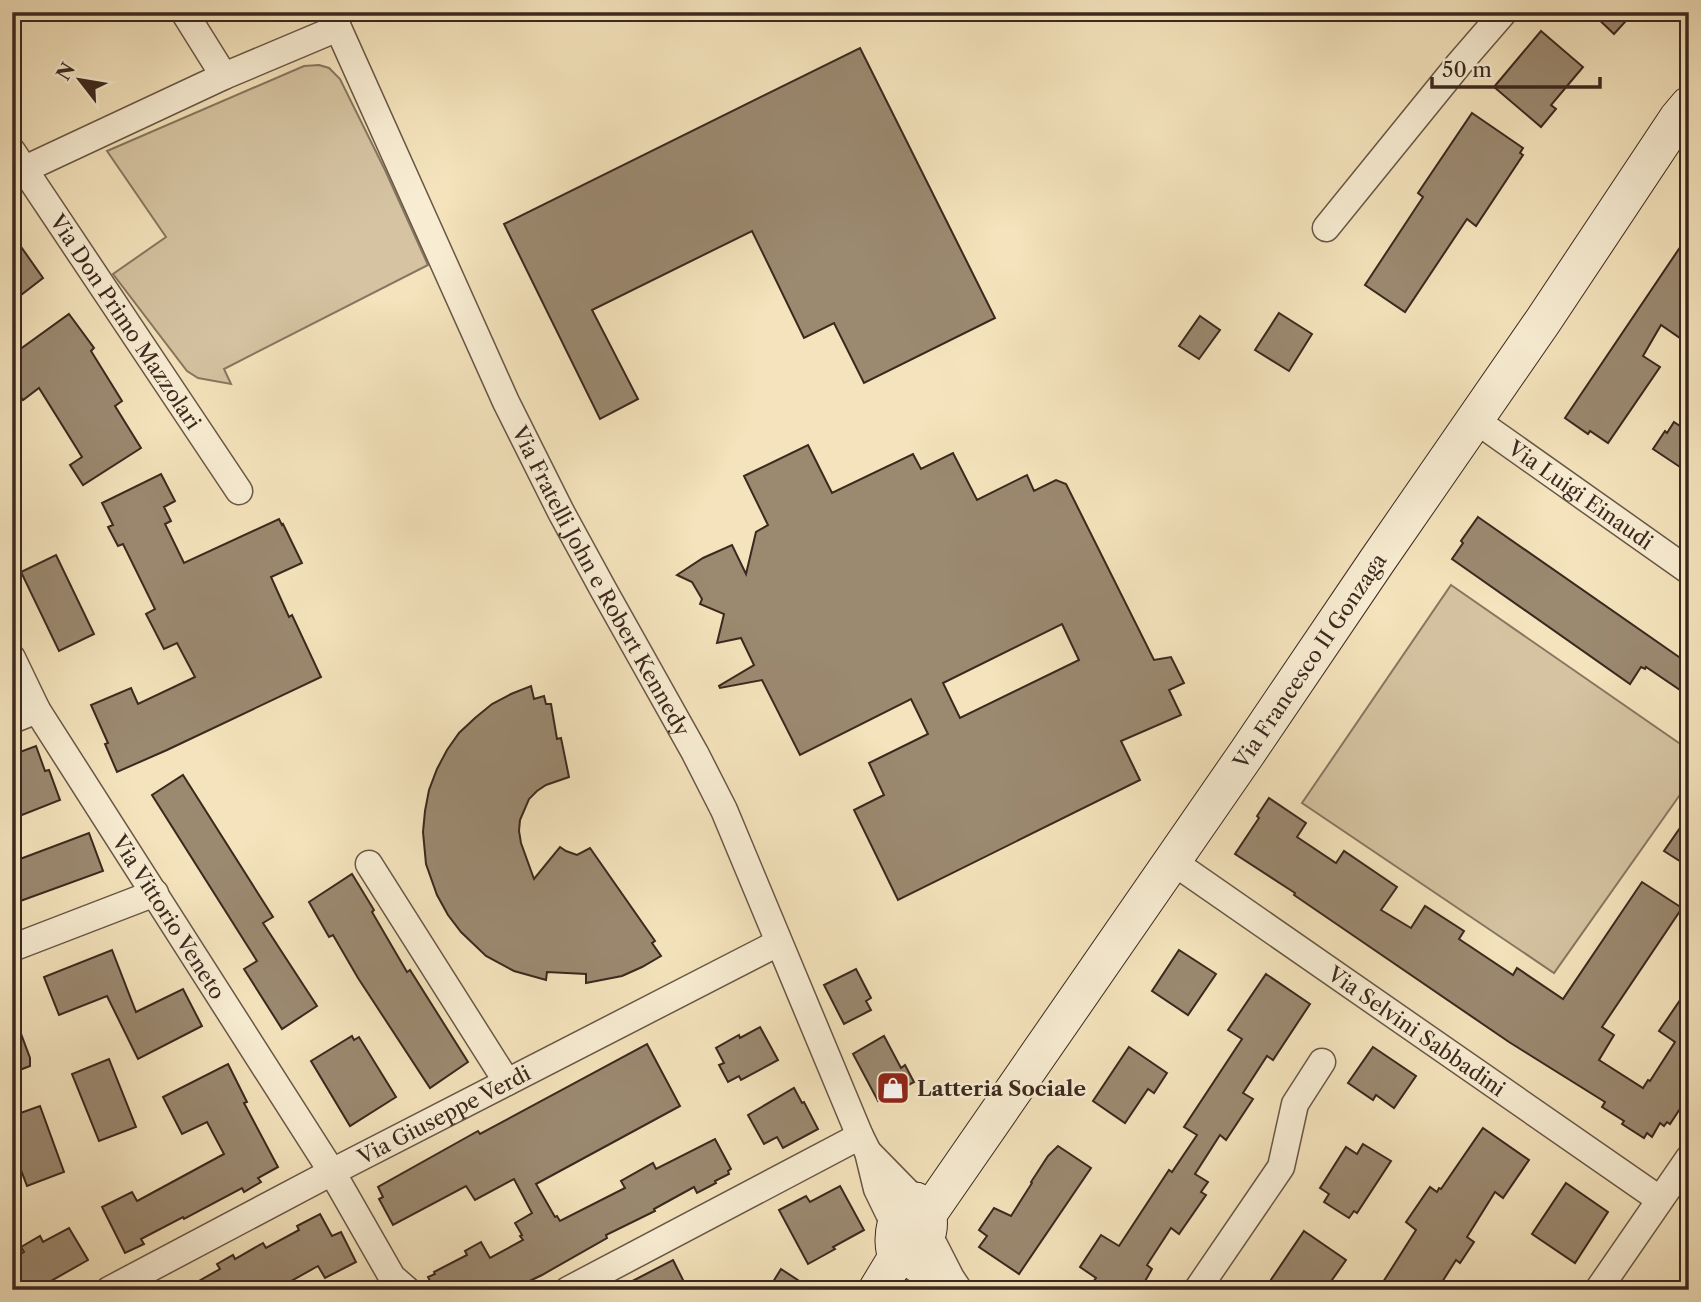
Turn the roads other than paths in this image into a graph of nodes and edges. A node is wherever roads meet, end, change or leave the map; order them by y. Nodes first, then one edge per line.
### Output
1 (184, 12) edge
2 (1504, 12) edge
3 (334, 20) edge
4 (224, 76) junction
5 (1685, 117) edge
6 (19, 160) edge
7 (1326, 228) dead end
8 (1474, 419) junction
9 (239, 491) dead end
10 (1689, 571) edge
11 (12, 658) edge
12 (37, 710) junction
13 (12, 720) edge
14 (1172, 862) junction
15 (369, 864) dead end
16 (155, 893) junction
17 (778, 943) junction
18 (12, 948) edge
19 (1322, 1062) dead end
20 (507, 1082) junction
21 (864, 1144) junction
22 (1689, 1158) edge
23 (332, 1172) junction
24 (1659, 1199) junction
25 (911, 1232) junction
26 (109, 1290) edge
27 (407, 1290) edge
28 (568, 1290) edge
29 (877, 1290) edge
30 (950, 1290) edge
31 (959, 1290) edge
32 (1197, 1290) edge
33 (1598, 1290) edge

1 - 4 street
2 - 7 street
3 - 4 street
3 - 17 street, Via Fratelli John e Robert Kennedy
4 - 6 street
5 - 8 street, Via Francesco II Gonzaga
6 - 9 street, Via Don Primo Mazzolari
8 - 10 street, Via Luigi Einaudi
8 - 14 street, Via Francesco II Gonzaga
11 - 12 street, Via Vittorio Veneto
12 - 13 street
12 - 16 street, Via Vittorio Veneto
14 - 24 street, Via Selvini Sabbadini
14 - 25 street, Via Francesco II Gonzaga
15 - 20 street
16 - 18 street
16 - 23 street, Via Vittorio Veneto
17 - 20 street, Via Giuseppe Verdi
17 - 21 street, Via Fratelli John e Robert Kennedy
19 - 32 street
20 - 23 street, Via Giuseppe Verdi
21 - 25 street, Via Fratelli John e Robert Kennedy
21 - 28 street
22 - 24 street
23 - 26 street, Via Giuseppe Verdi
23 - 27 street, Via Vittorio Veneto
24 - 33 street
25 - 29 street
25 - 30 street
25 - 31 street, Via Fratelli John e Robert Kennedy

